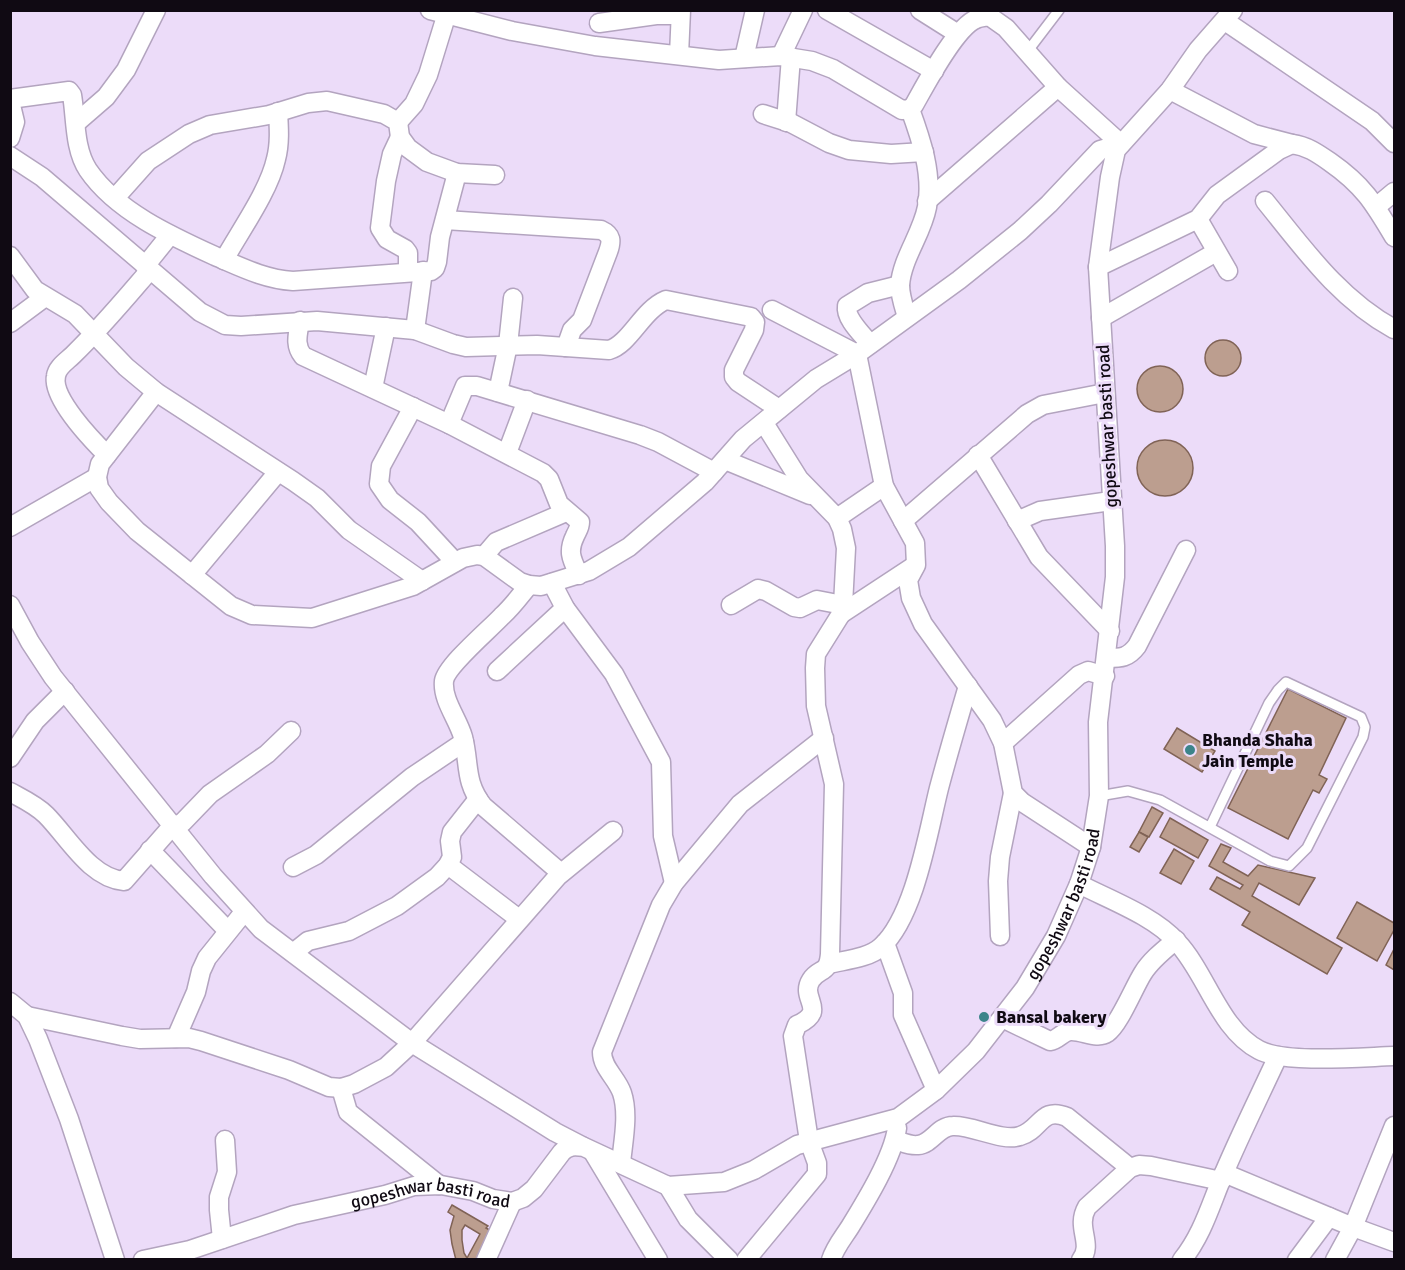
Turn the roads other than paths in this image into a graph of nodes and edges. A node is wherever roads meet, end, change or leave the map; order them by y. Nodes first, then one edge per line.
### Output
1 (156, 10) edge
2 (755, 10) edge
3 (803, 10) edge
4 (827, 10) edge
5 (920, 10) edge
6 (1059, 10) edge
7 (442, 12) edge
8 (680, 13) edge
9 (992, 13) edge
10 (1229, 16) edge
11 (600, 17) edge
12 (958, 34) junction
13 (595, 46) junction
14 (1027, 52) junction
15 (679, 55) junction
16 (786, 56) junction
17 (744, 58) junction
18 (934, 71) junction
19 (1058, 87) junction
20 (1170, 90) junction
21 (10, 100) edge
22 (910, 109) junction
23 (278, 112) junction
24 (763, 114) dead end
25 (786, 122) junction
26 (76, 123) junction
27 (399, 130) junction
28 (10, 138) edge
29 (1395, 143) edge
30 (1292, 144) junction
31 (1119, 147) junction
32 (924, 152) junction
33 (10, 156) edge
34 (457, 173) junction
35 (495, 175) dead end
36 (1395, 192) edge
37 (115, 198) junction
38 (927, 201) junction
39 (1265, 201) dead end
40 (1376, 207) junction
41 (1198, 219) junction
42 (446, 220) junction
43 (170, 235) junction
44 (1395, 237) edge
45 (1211, 255) dead end
46 (10, 256) edge
47 (224, 260) junction
48 (1098, 267) junction
49 (148, 268) junction
50 (416, 271) junction
51 (1228, 271) dead end
52 (900, 285) junction
53 (45, 297) junction
54 (513, 298) dead end
55 (772, 310) dead end
56 (907, 317) junction
57 (1101, 318) junction
58 (300, 321) junction
59 (10, 324) edge
60 (386, 327) junction
61 (1395, 329) edge
62 (415, 330) junction
63 (95, 333) junction
64 (508, 345) junction
65 (566, 347) junction
66 (864, 349) junction
67 (374, 388) junction
68 (156, 392) junction
69 (498, 392) junction
70 (1104, 393) junction
71 (527, 400) junction
72 (413, 407) junction
73 (779, 410) junction
74 (764, 423) junction
75 (449, 424) junction
76 (507, 453) junction
77 (107, 455) junction
78 (978, 455) junction
79 (719, 466) junction
80 (278, 472) junction
81 (97, 477) junction
82 (884, 486) junction
83 (820, 499) junction
84 (1111, 501) junction
85 (566, 512) junction
86 (837, 518) junction
87 (903, 521) junction
88 (1017, 521) junction
89 (10, 527) edge
90 (1186, 550) dead end
91 (484, 556) junction
92 (456, 562) junction
93 (916, 565) junction
94 (192, 575) junction
95 (579, 575) junction
96 (422, 581) junction
97 (552, 583) junction
98 (529, 585) junction
99 (10, 605) edge
100 (730, 605) dead end
101 (565, 608) junction
102 (842, 610) junction
103 (1110, 632) junction
104 (1106, 667) junction
105 (497, 671) dead end
106 (968, 686) junction
107 (65, 691) junction
108 (291, 731) dead end
109 (824, 738) junction
110 (464, 742) junction
111 (1003, 743) junction
112 (10, 758) edge
113 (10, 792) edge
114 (1013, 793) junction
115 (1099, 796) junction
116 (478, 799) junction
117 (176, 827) junction
118 (1210, 827) junction
119 (613, 831) dead end
120 (1091, 847) junction
121 (150, 850) junction
122 (448, 866) junction
123 (293, 867) dead end
124 (561, 873) junction
125 (674, 883) junction
126 (1079, 884) junction
127 (244, 912) junction
128 (519, 919) junction
129 (228, 931) junction
130 (1000, 936) dead end
131 (1176, 940) junction
132 (885, 943) junction
133 (293, 953) junction
134 (829, 964) junction
135 (10, 1002) edge
136 (27, 1016) junction
137 (1002, 1018) junction
138 (176, 1038) junction
139 (412, 1043) junction
140 (1278, 1056) junction
141 (1395, 1056) edge
142 (341, 1088) junction
143 (936, 1090) junction
144 (898, 1118) junction
145 (1395, 1126) edge
146 (225, 1140) dead end
147 (895, 1140) junction
148 (809, 1141) junction
149 (588, 1150) junction
150 (621, 1163) junction
151 (1130, 1168) junction
152 (1222, 1177) junction
153 (439, 1185) junction
154 (668, 1186) junction
155 (512, 1202) junction
156 (1329, 1217) junction
157 (1353, 1227) junction
158 (222, 1239) junction
159 (1395, 1242) edge
160 (115, 1260) edge
161 (143, 1260) edge
162 (486, 1260) edge
163 (658, 1260) edge
164 (729, 1260) edge
165 (746, 1260) edge
166 (831, 1260) edge
167 (1081, 1260) edge
168 (1182, 1260) edge
169 (1297, 1260) edge
170 (1335, 1260) edge

1 - 26 street
2 - 17 street
3 - 16 street
4 - 18 street
5 - 12 street
6 - 14 lane
7 - 13 street
7 - 27 street
8 - 11 street
8 - 15 street
9 - 12 street
9 - 14 street
10 - 20 street
10 - 29 street
11 - 13 street
12 - 18 street
13 - 15 street
14 - 19 street
15 - 17 street
16 - 17 street
16 - 22 street
16 - 25 street
18 - 22 street
19 - 31 street
19 - 38 street
20 - 30 street
20 - 31 street
21 - 26 street
21 - 28 street
22 - 32 street
23 - 27 street
23 - 37 street
23 - 47 street
24 - 25 street
25 - 32 street
26 - 37 street
27 - 34 street
27 - 50 street
30 - 40 street
30 - 41 street
31 - 48 street, gopeshwar basti road
31 - 56 street
32 - 38 street
33 - 49 street
34 - 35 street
34 - 42 street
36 - 40 street
37 - 43 street
38 - 52 street
39 - 61 street
40 - 44 street
41 - 48 street
41 - 51 street
42 - 50 street
42 - 65 street
43 - 47 street
43 - 49 street
45 - 57 street
46 - 53 street
47 - 50 street
48 - 57 street, gopeshwar basti road
49 - 58 street
49 - 63 street
50 - 62 street
52 - 56 street
52 - 66 street
53 - 59 street
53 - 63 street
54 - 64 street
55 - 66 street
56 - 66 street
57 - 70 street, gopeshwar basti road
58 - 60 street
58 - 67 street
60 - 62 street
60 - 67 street
62 - 64 street
63 - 68 street
63 - 77 street
64 - 65 street
64 - 69 street
65 - 73 street
66 - 73 street
66 - 82 street
67 - 72 street
68 - 77 street
68 - 80 street
69 - 71 street
69 - 75 street
70 - 78 street
70 - 84 street, gopeshwar basti road
71 - 76 street
71 - 79 street
72 - 75 street
72 - 92 street
73 - 74 street
74 - 79 street
74 - 83 street
75 - 76 street
76 - 85 street
77 - 81 street
78 - 87 street
78 - 88 street
79 - 83 street
79 - 95 street
80 - 94 street
80 - 96 street
81 - 89 street
81 - 94 street
82 - 86 street
82 - 87 street
83 - 86 street
84 - 88 street
84 - 103 street, gopeshwar basti road
85 - 91 street
85 - 95 street
86 - 102 street
87 - 93 street
88 - 103 street
90 - 104 street
91 - 92 street
91 - 98 street
92 - 96 street
93 - 102 street
93 - 106 street
94 - 96 street
95 - 97 street
97 - 98 street
97 - 101 street
98 - 110 street
99 - 107 street
100 - 102 street
101 - 105 street
101 - 125 street
102 - 109 street
103 - 104 street, gopeshwar basti road
104 - 111 street
104 - 115 street, gopeshwar basti road
106 - 111 street
106 - 132 street
107 - 112 street
107 - 117 street
108 - 117 street
109 - 125 street
109 - 134 street
110 - 116 street
110 - 123 street
111 - 114 street
113 - 121 street
114 - 120 street
114 - 130 street
115 - 118 lane
115 - 120 street, gopeshwar basti road
116 - 122 street
116 - 124 street
117 - 121 street
117 - 127 street
118 - 118 lane
119 - 124 street
120 - 126 street, gopeshwar basti road
121 - 129 street
122 - 128 street
122 - 133 street
124 - 128 street
125 - 150 street
126 - 131 street
126 - 137 street, gopeshwar basti road
127 - 129 street
127 - 133 street
128 - 139 street
129 - 138 street
131 - 137 street
131 - 140 street
132 - 134 street
132 - 143 street
133 - 139 street
134 - 148 street
135 - 136 street
136 - 138 street
136 - 160 street
137 - 143 street, gopeshwar basti road
138 - 142 street
139 - 142 street
139 - 149 street
140 - 141 street
140 - 152 street
142 - 153 street
143 - 144 street, gopeshwar basti road
144 - 147 street
144 - 148 street, gopeshwar basti road
145 - 157 street
146 - 158 street
147 - 151 street
147 - 166 street
148 - 154 street, gopeshwar basti road
148 - 165 street
149 - 150 street, gopeshwar basti road
149 - 155 street, gopeshwar basti road
149 - 163 street
150 - 154 street, gopeshwar basti road
151 - 152 street
151 - 167 street
152 - 156 street
152 - 168 street
153 - 155 street, gopeshwar basti road
153 - 158 street, gopeshwar basti road
154 - 164 street
155 - 162 street
156 - 157 street
156 - 169 street
157 - 159 street
157 - 170 street
158 - 161 street, gopeshwar basti road

